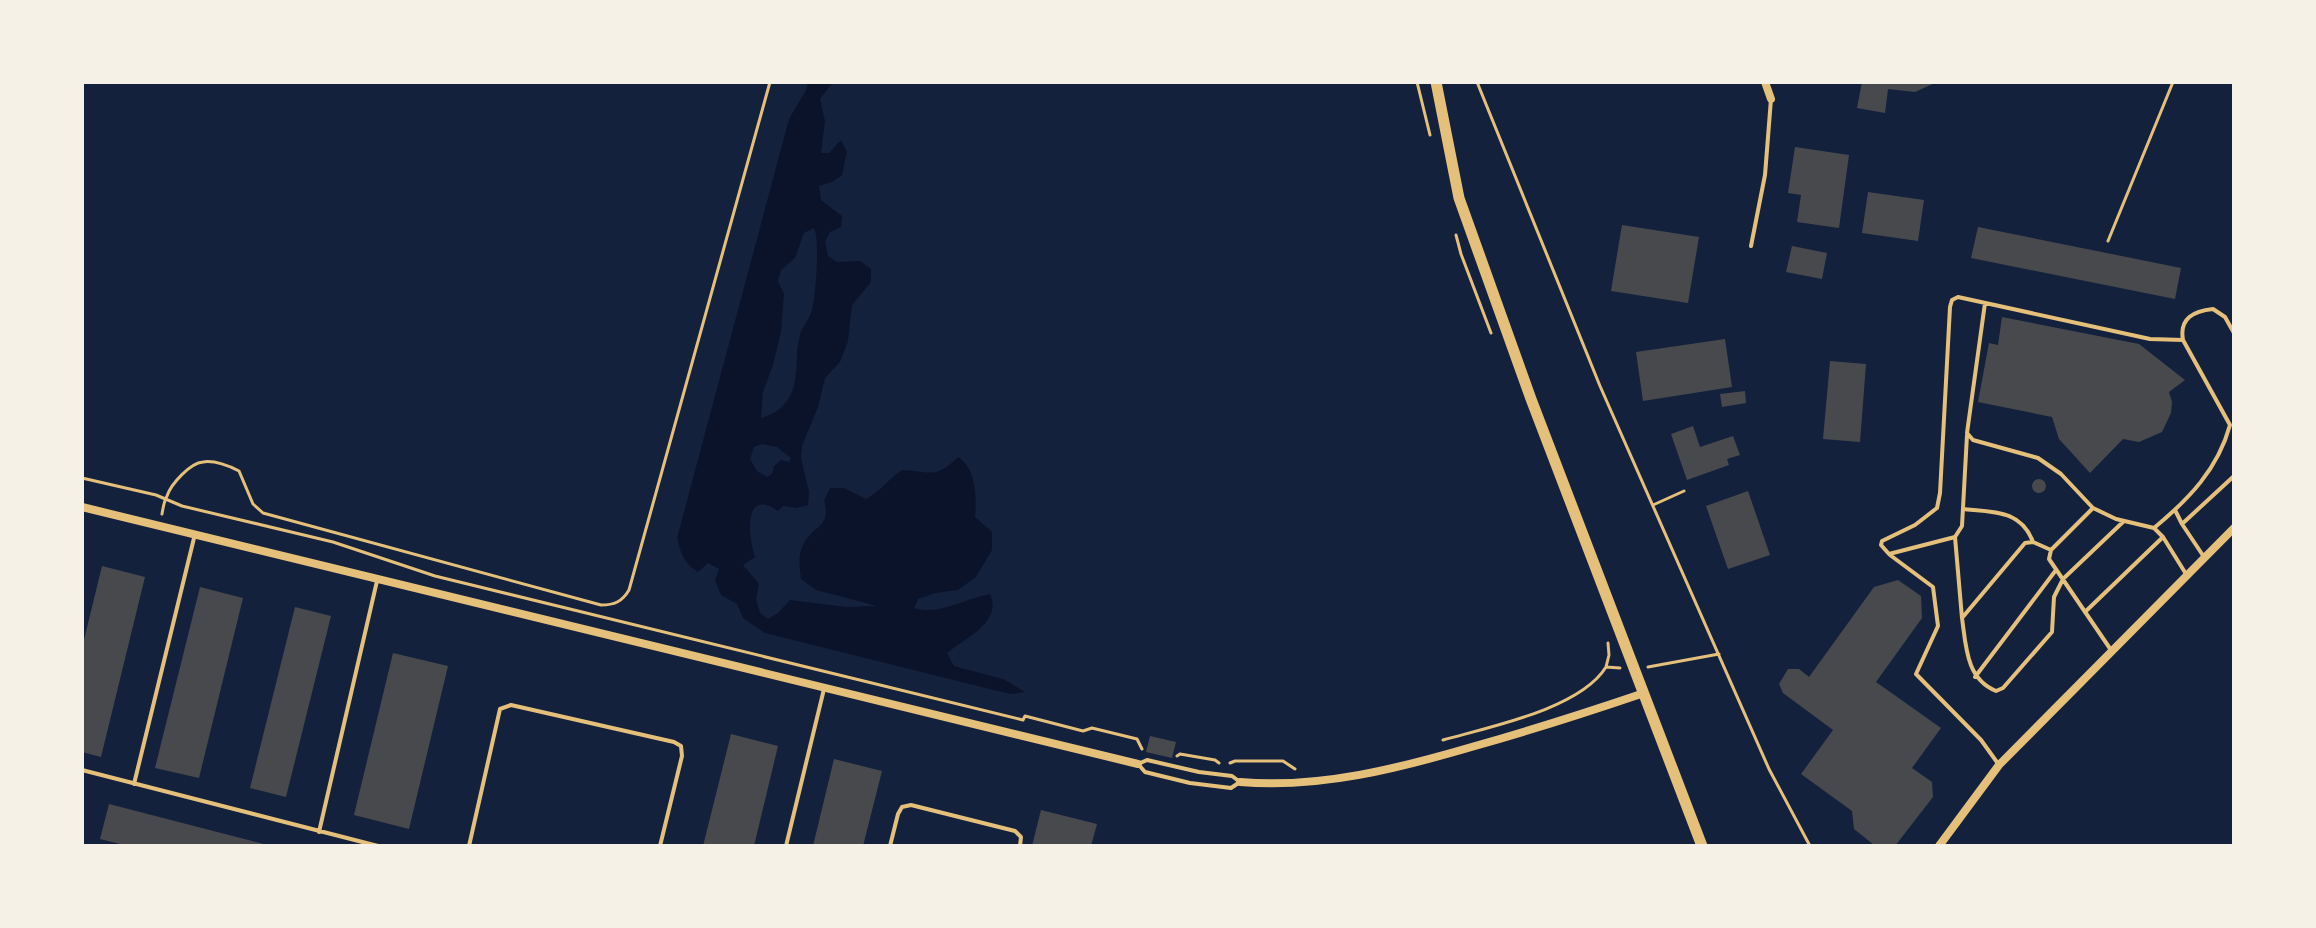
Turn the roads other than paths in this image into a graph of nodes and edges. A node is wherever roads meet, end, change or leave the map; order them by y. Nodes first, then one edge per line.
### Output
1 (1436, 82) edge
2 (1765, 82) edge
3 (1771, 99) joint
4 (1751, 246) dead end
5 (1985, 303) junction
6 (2234, 333) edge
7 (2183, 340) junction
8 (1967, 433) junction
9 (2234, 476) edge
10 (82, 507) edge
11 (2093, 508) junction
12 (1963, 509) junction
13 (2175, 510) junction
14 (2124, 521) junction
15 (2182, 524) junction
16 (2154, 528) junction
17 (2234, 528) edge
18 (195, 534) junction
19 (1955, 537) junction
20 (2163, 537) junction
21 (2033, 542) junction
22 (2051, 550) junction
23 (1889, 554) junction
24 (2204, 557) junction
25 (2056, 570) junction
26 (2186, 574) junction
27 (378, 579) junction
28 (2063, 579) junction
29 (2085, 612) junction
30 (1962, 618) junction
31 (2111, 650) junction
32 (1975, 677) junction
33 (824, 689) junction
34 (1644, 693) junction
35 (1138, 764) junction
36 (1999, 765) junction
37 (82, 770) edge
38 (1240, 782) junction
39 (134, 784) junction
40 (319, 832) junction
41 (378, 846) edge
42 (469, 846) edge
43 (660, 846) edge
44 (786, 846) edge
45 (890, 846) edge
46 (1020, 846) edge
47 (1702, 846) edge
48 (1939, 846) edge

1 - 34 main road
2 - 3 street
3 - 4 lane
5 - 7 lane
5 - 8 lane
5 - 23 lane
6 - 7 lane
7 - 13 lane
8 - 11 lane
8 - 12 lane
9 - 15 lane
10 - 18 street
11 - 14 lane
11 - 22 lane
12 - 19 lane
12 - 21 lane
13 - 15 lane
13 - 16 lane
14 - 16 lane
14 - 28 lane
15 - 24 lane
16 - 20 lane
17 - 24 street
18 - 27 street
18 - 39 lane
19 - 23 lane
19 - 30 lane
20 - 26 lane
20 - 29 lane
21 - 22 lane
21 - 30 lane
22 - 25 lane
23 - 36 lane
24 - 26 street
25 - 28 lane
25 - 32 lane
26 - 31 street
27 - 33 street
27 - 40 lane
28 - 29 lane
28 - 32 lane
29 - 31 lane
30 - 32 lane
31 - 36 street
33 - 35 street
33 - 44 lane
34 - 38 street
34 - 47 main road
35 - 38 lane
35 - 38 lane
36 - 48 street
37 - 39 lane
39 - 40 lane
40 - 41 lane
42 - 43 lane
45 - 46 lane

